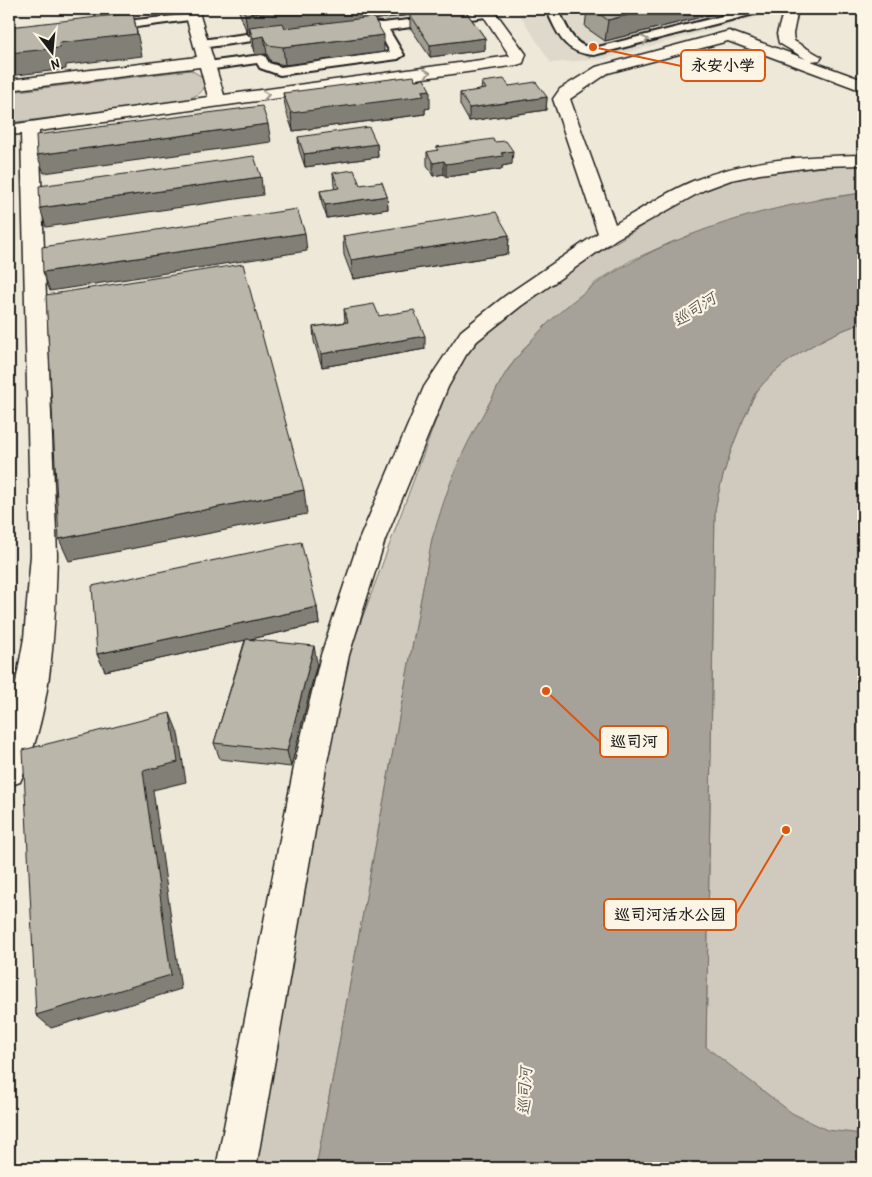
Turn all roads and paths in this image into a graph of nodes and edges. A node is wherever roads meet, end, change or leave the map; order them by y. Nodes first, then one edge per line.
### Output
1 (552, 9) edge
2 (762, 9) edge
3 (791, 9) edge
4 (488, 11) edge
5 (192, 13) edge
6 (707, 23) junction
7 (343, 26) edge
8 (382, 27) junction
9 (95, 29) edge
10 (686, 29) junction
11 (286, 33) edge
12 (729, 36) junction
13 (708, 42) junction
14 (201, 44) junction
15 (589, 53) junction
16 (206, 63) junction
17 (602, 70) junction
18 (863, 78) edge
19 (9, 85) edge
20 (863, 86) edge
21 (218, 102) junction
22 (19, 128) edge
23 (863, 160) edge
24 (609, 235) junction
25 (17, 720) edge
26 (9, 772) edge
27 (236, 1168) edge

1 - 15 lane
2 - 6 lane
3 - 18 street
4 - 8 lane
21 -> 4 street
5 - 9 lane
5 - 14 street
6 - 10 lane
6 - 12 lane
7 - 8 lane
8 - 16 lane
10 - 13 lane
15 -> 10 lane
11 - 14 lane
12 - 13 street
12 - 20 street
13 - 17 street
14 - 16 street
15 - 17 lane
16 - 19 street
16 - 21 street
17 - 24 street
21 - 22 street
22 - 25 street
23 - 24 street
24 - 27 street
25 - 26 street

